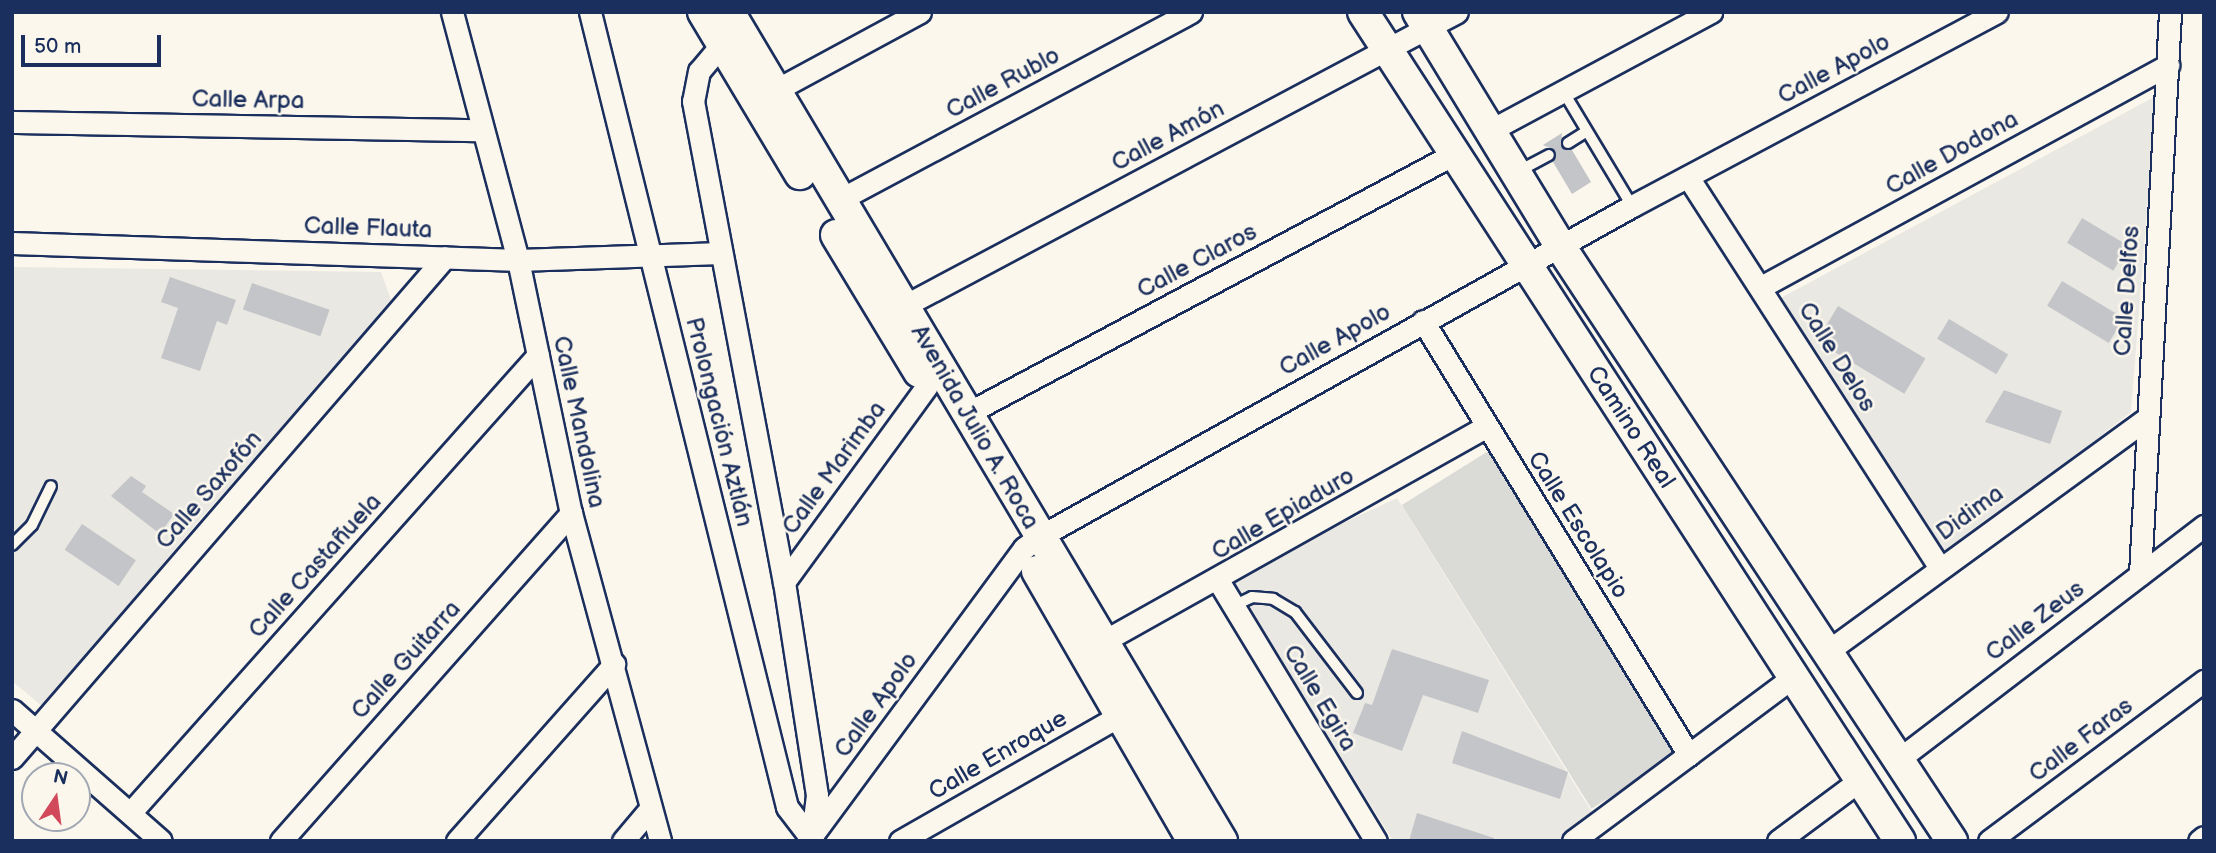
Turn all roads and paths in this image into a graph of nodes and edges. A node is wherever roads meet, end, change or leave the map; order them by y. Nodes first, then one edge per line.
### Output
1 (452, 12) edge
2 (590, 12) edge
3 (703, 12) edge
4 (729, 12) edge
5 (920, 12) edge
6 (1191, 12) edge
7 (1363, 12) edge
8 (1457, 12) edge
9 (1711, 12) edge
10 (1997, 12) edge
11 (2170, 12) edge
12 (1422, 20) edge
13 (722, 44) junction
14 (1384, 50) junction
15 (2168, 65) junction
16 (774, 91) junction
17 (1563, 91) junction
18 (12, 122) edge
19 (482, 130) junction
20 (1491, 130) junction
21 (1587, 131) junction
22 (1568, 143) dead end
23 (1452, 155) junction
24 (1549, 155) dead end
25 (1517, 173) junction
26 (1688, 177) junction
27 (839, 200) junction
28 (1632, 206) junction
29 (12, 243) edge
30 (1560, 246) junction
31 (722, 253) junction
32 (445, 257) junction
33 (652, 257) junction
34 (518, 260) junction
35 (1527, 266) junction
36 (1761, 287) junction
37 (904, 306) junction
38 (1423, 321) junction
39 (538, 355) junction
40 (928, 386) junction
41 (966, 414) junction
42 (2145, 420) junction
43 (1486, 427) junction
44 (51, 486) dead end
45 (571, 513) junction
46 (2204, 526) edge
47 (1031, 543) junction
48 (12, 545) edge
49 (1940, 568) junction
50 (2140, 574) junction
51 (784, 582) junction
52 (1219, 582) junction
53 (1233, 606) junction
54 (1104, 641) junction
55 (1828, 651) junction
56 (614, 664) junction
57 (1793, 678) junction
58 (2204, 681) edge
59 (1357, 693) dead end
60 (12, 710) edge
61 (1121, 715) junction
62 (36, 731) junction
63 (1689, 755) junction
64 (12, 758) edge
65 (1899, 759) junction
66 (1860, 780) junction
67 (650, 809) junction
68 (131, 812) junction
69 (2204, 837) edge
70 (1184, 838) edge
71 (811, 839) edge
72 (161, 841) edge
73 (281, 841) edge
74 (457, 841) edge
75 (624, 841) edge
76 (660, 841) edge
77 (900, 841) edge
78 (1222, 841) edge
79 (1376, 841) edge
80 (1573, 841) edge
81 (1778, 841) edge
82 (1900, 841) edge
83 (1952, 841) edge
84 (1989, 841) edge
85 (2199, 841) edge

1 - 19 street, Calle Mandolina
2 - 33 street, Prolongación Aztlán
3 - 13 street, Avenida Julio A. Roca
4 - 16 street, Avenida Julio A. Roca
5 - 16 street
6 - 27 street, Calle Rublo
7 - 14 street, Camino Real
8 - 12 street, Calle Amón
9 - 17 street
10 - 26 street, Calle Apolo
11 - 15 street, Calle Delfos
12 - 14 street, Calle Amón
12 - 20 street, Camino Real
13 - 31 street, Prolongación Aztlán
13 - 40 street, Avenida Julio A. Roca
14 - 23 street, Camino Real
14 - 37 street, Calle Amón
15 - 36 street, Calle Dodona
15 - 42 street, Calle Delfos
16 - 27 street, Avenida Julio A. Roca
17 - 20 street
17 - 21 lane
18 - 19 street, Calle Arpa
19 - 34 street, Calle Mandolina
20 - 25 street, Camino Real
21 - 22 lane
21 - 28 lane
23 - 35 street, Camino Real
23 - 41 street, Calle Claros
24 - 25 lane
25 - 30 street, Camino Real
26 - 28 street, Calle Apolo
26 - 36 street, Calle Delos
27 - 37 street, Avenida Julio A. Roca
28 - 30 street, Calle Apolo
29 - 32 street, Calle Flauta
30 - 35 street, Calle Apolo
30 - 55 street, Camino Real
31 - 33 street, Calle Flauta
31 - 51 street, Prolongación Aztlán
32 - 34 street, Calle Flauta
32 - 62 street, Calle Saxofón
33 - 34 street, Calle Flauta
33 - 71 street, Prolongación Aztlán
34 - 39 street, Calle Mandolina
35 - 38 street, Calle Apolo
35 - 57 street, Camino Real
36 - 49 street, Calle Delos
37 - 41 street, Avenida Julio A. Roca
38 - 43 street, Calle Escolapio
38 - 47 street, Calle Apolo
39 - 45 street, Calle Mandolina
39 - 68 street, Calle Castañuela
40 - 47 street, Avenida Julio A. Roca
40 - 51 street, Calle Marimba
41 - 47 street, Avenida Julio A. Roca
42 - 49 street, Didima
42 - 50 street, Calle Delfos
43 - 52 street, Calle Epiaduro
43 - 63 street, Calle Escolapio
44 - 48 lane
45 - 56 street, Calle Mandolina
45 - 73 street, Calle Guitarra
46 - 50 street, Calle Zeus
47 - 54 street, Avenida Julio A. Roca
47 - 61 street, Avenida Julio A. Roca
47 - 71 street, Calle Apolo
49 - 55 street, Didima
50 - 65 street, Calle Zeus
51 - 71 street, Prolongación Aztlán
52 - 53 street, Calle Egira
52 - 54 street, Calle Epiaduro
53 - 59 lane
53 - 79 street, Calle Egira
54 - 78 street, Avenida Julio A. Roca
55 - 65 street, Camino Real
56 - 67 street, Calle Mandolina
56 - 74 street
57 - 63 street
57 - 66 street, Camino Real
58 - 84 street, Calle Faras
60 - 62 street
61 - 70 street, Avenida Julio A. Roca
61 - 77 street, Calle Enroque
62 - 64 street, Calle Saxofón
62 - 68 street
63 - 80 street
65 - 83 street, Camino Real
66 - 81 street
66 - 82 street, Camino Real
67 - 75 street
67 - 76 street, Calle Mandolina
68 - 72 street
69 - 85 street

